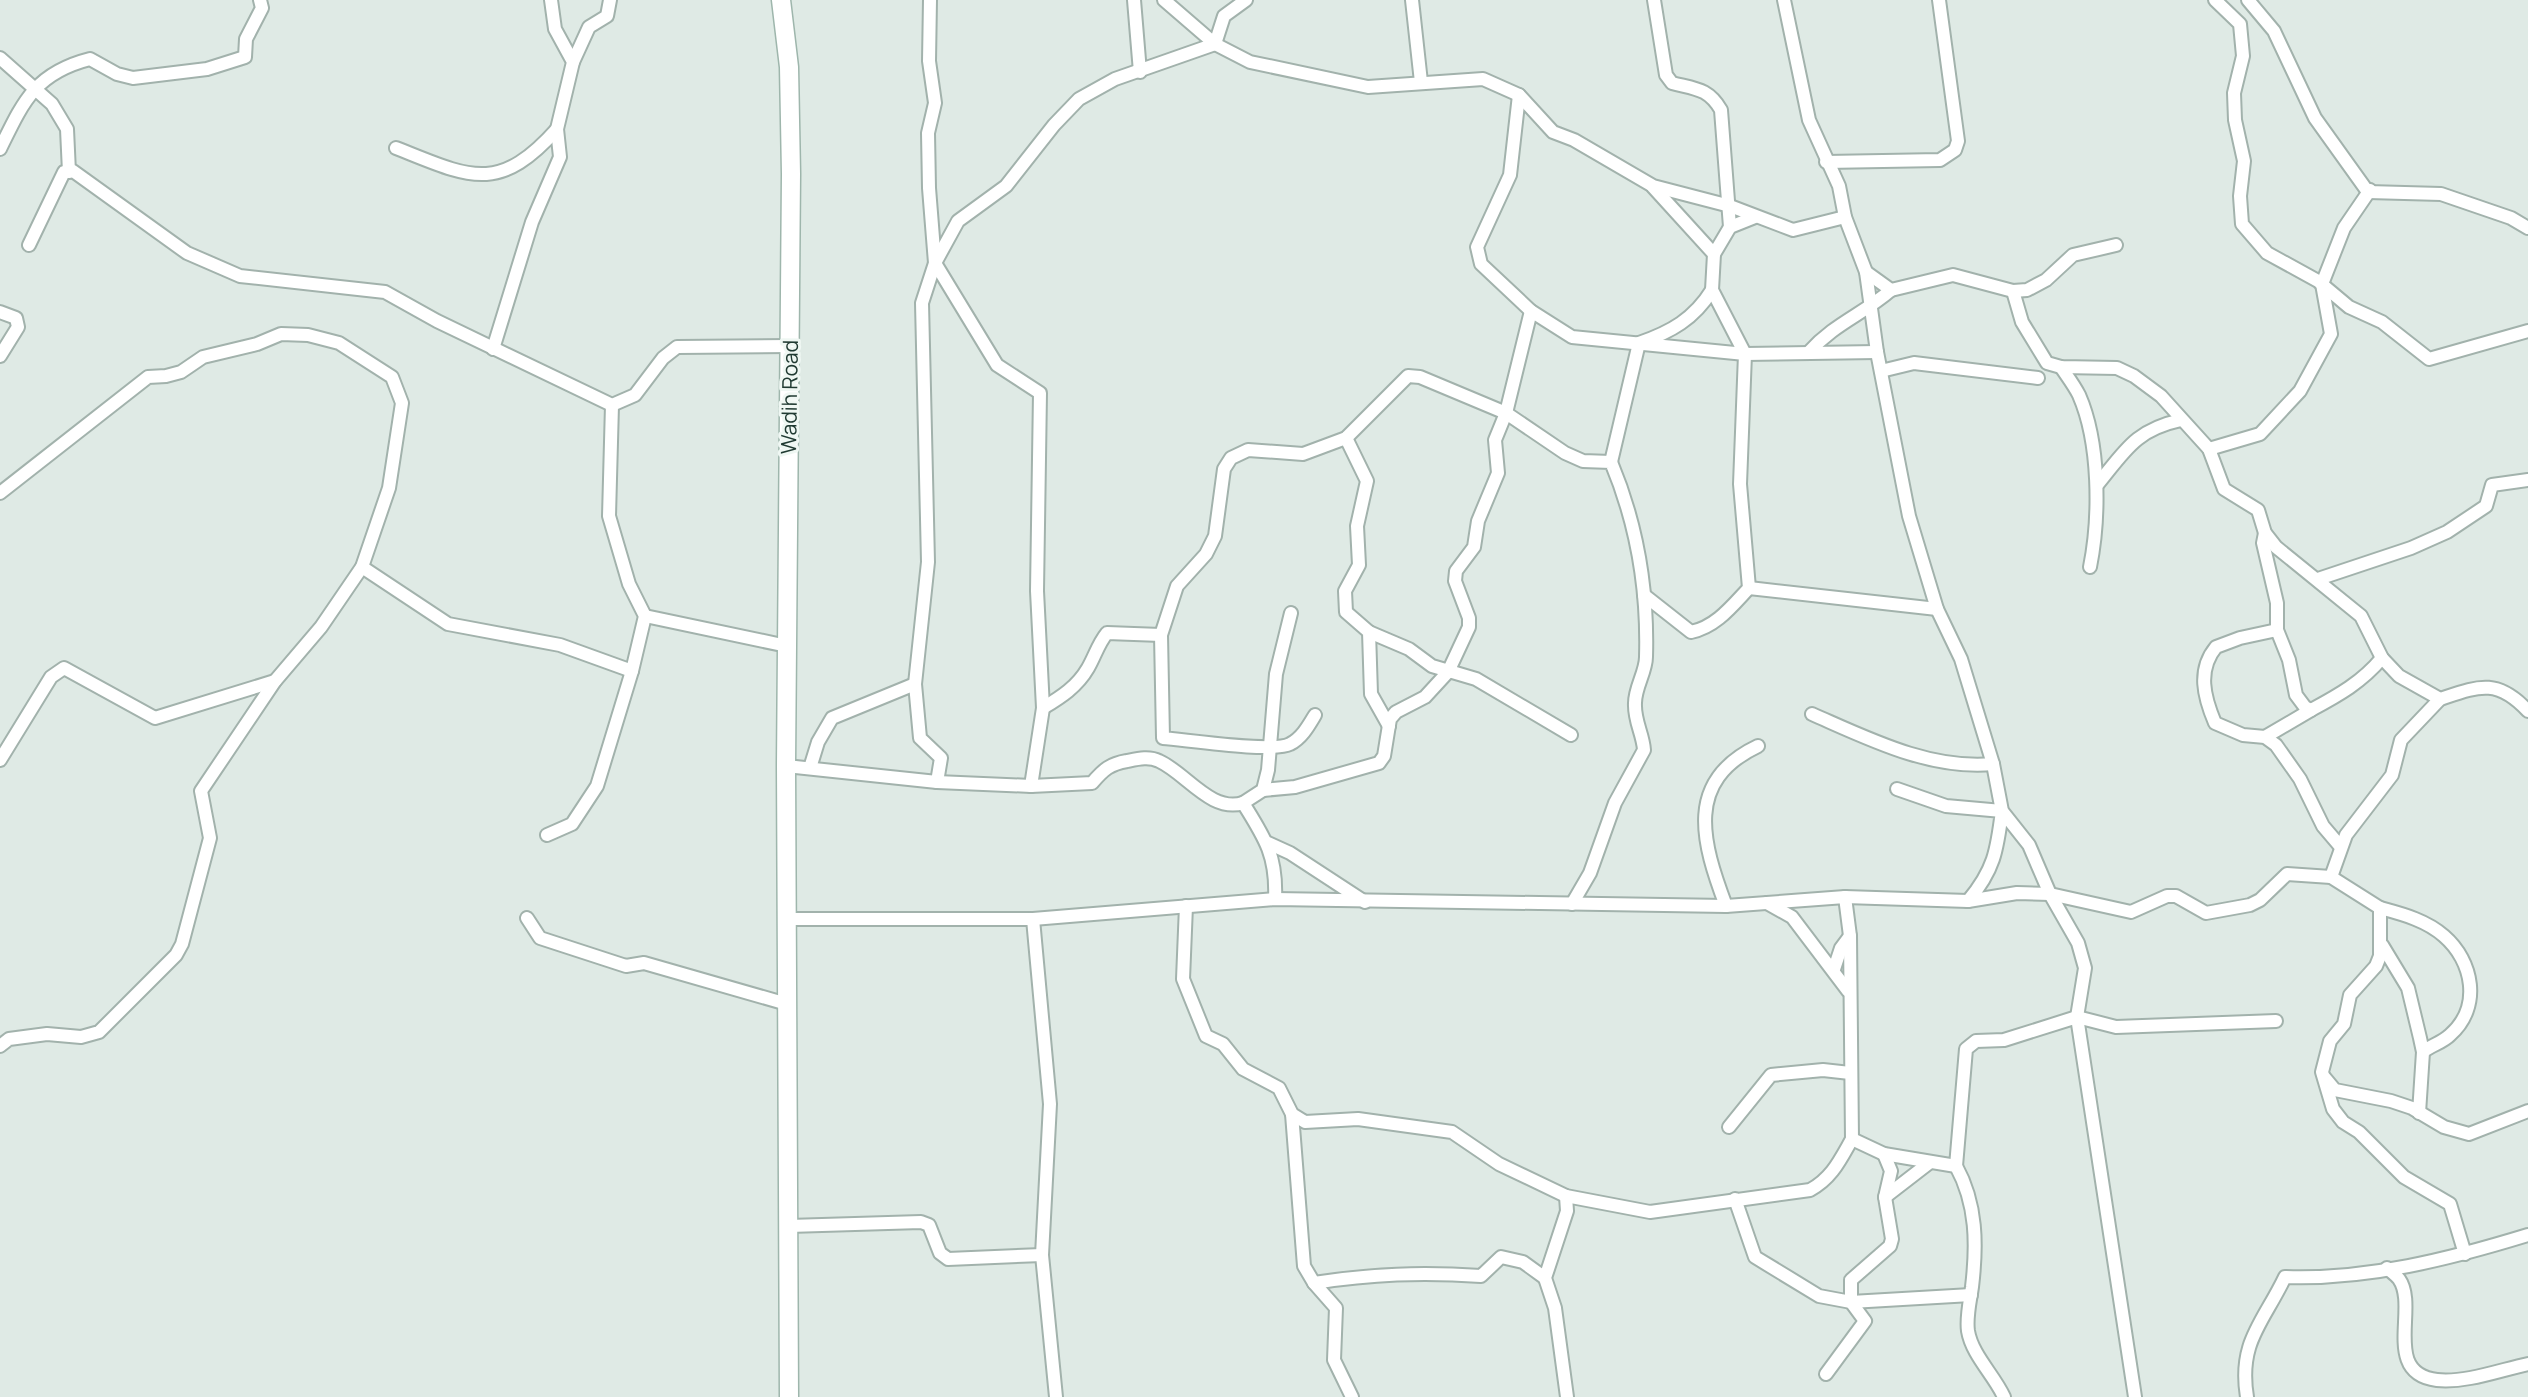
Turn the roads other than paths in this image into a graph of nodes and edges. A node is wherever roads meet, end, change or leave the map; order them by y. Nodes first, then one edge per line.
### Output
1 (260, 0) edge
2 (551, 0) edge
3 (610, 0) edge
4 (781, 0) edge
5 (930, 0) edge
6 (1134, 0) edge
7 (1164, 0) edge
8 (1246, 0) edge
9 (1412, 0) edge
10 (1654, 0) edge
11 (1784, 0) edge
12 (1939, 0) edge
13 (2216, 0) edge
14 (2248, 0) edge
15 (1215, 44) junction
16 (0, 58) edge
17 (573, 62) junction
18 (1140, 72) junction
19 (1421, 82) junction
20 (37, 89) junction
21 (1519, 95) junction
22 (557, 129) junction
23 (396, 148) dead end
24 (0, 149) edge
25 (1826, 162) junction
26 (69, 172) junction
27 (1653, 186) junction
28 (2369, 191) junction
29 (1730, 206) junction
30 (1755, 217) junction
31 (1845, 217) junction
32 (1730, 226) junction
33 (2528, 228) edge
34 (29, 245) dead end
35 (2116, 245) dead end
36 (1714, 254) junction
37 (935, 263) junction
38 (1866, 272) junction
39 (2322, 284) junction
40 (1712, 290) junction
41 (1891, 290) junction
42 (2013, 291) junction
43 (1871, 307) junction
44 (1531, 311) junction
45 (0, 312) edge
46 (2528, 331) edge
47 (1639, 344) junction
48 (789, 346) junction
49 (493, 349) junction
50 (1877, 352) junction
51 (1808, 353) junction
52 (1745, 354) junction
53 (0, 356) edge
54 (2061, 367) junction
55 (1881, 371) junction
56 (2038, 378) dead end
57 (612, 405) junction
58 (1506, 412) junction
59 (2180, 420) junction
60 (1346, 438) junction
61 (2209, 449) junction
62 (1611, 462) junction
63 (2528, 480) edge
64 (2097, 485) junction
65 (0, 493) edge
66 (2265, 533) junction
67 (362, 567) junction
68 (2090, 567) dead end
69 (2318, 579) junction
70 (1748, 588) junction
71 (1644, 595) junction
72 (1937, 609) junction
73 (1291, 613) dead end
74 (645, 616) junction
75 (2277, 630) junction
76 (1369, 632) junction
77 (1161, 635) junction
78 (786, 646) junction
79 (2382, 658) junction
80 (632, 671) junction
81 (1448, 672) junction
82 (275, 681) junction
83 (915, 684) junction
84 (2296, 695) junction
85 (2440, 699) junction
86 (1043, 708) junction
87 (2311, 710) junction
88 (2528, 711) edge
89 (1812, 714) dead end
90 (1315, 715) dead end
91 (2291, 721) junction
92 (1389, 726) junction
93 (1570, 734) dead end
94 (2265, 737) junction
95 (1164, 738) junction
96 (1270, 747) junction
97 (1758, 747) dead end
98 (0, 760) edge
99 (1158, 760) junction
100 (1993, 764) junction
101 (786, 766) junction
102 (810, 768) junction
103 (937, 782) junction
104 (1031, 786) junction
105 (1897, 789) dead end
106 (1263, 790) junction
107 (1243, 803) junction
108 (2002, 811) junction
109 (547, 835) dead end
110 (1268, 844) junction
111 (2340, 846) junction
112 (2331, 877) junction
113 (2050, 894) junction
114 (1845, 897) junction
115 (1275, 899) junction
116 (1968, 901) junction
117 (1365, 902) junction
118 (1767, 903) junction
119 (1572, 904) junction
120 (1186, 906) junction
121 (1726, 906) junction
122 (2380, 908) junction
123 (527, 918) dead end
124 (787, 919) junction
125 (1033, 919) junction
126 (1850, 936) junction
127 (2382, 945) junction
128 (1834, 969) junction
129 (1848, 992) junction
130 (787, 1004) junction
131 (2077, 1017) junction
132 (2276, 1021) dead end
133 (0, 1046) edge
134 (2423, 1052) junction
135 (2322, 1072) junction
136 (1850, 1073) junction
137 (2528, 1112) edge
138 (2419, 1113) junction
139 (1292, 1114) junction
140 (1730, 1126) dead end
141 (1852, 1139) junction
142 (1884, 1154) junction
143 (1929, 1163) junction
144 (1956, 1166) junction
145 (1566, 1196) junction
146 (1885, 1197) junction
147 (1735, 1199) junction
148 (789, 1226) junction
149 (2528, 1235) edge
150 (2465, 1254) junction
151 (1042, 1255) junction
152 (2387, 1268) junction
153 (1545, 1278) junction
154 (1314, 1283) junction
155 (1971, 1295) junction
156 (1879, 1300) junction
157 (1851, 1302) junction
158 (1866, 1321) junction
159 (2528, 1364) edge
160 (1826, 1374) dead end
161 (789, 1397) edge
162 (1056, 1397) edge
163 (1352, 1397) edge
164 (1567, 1397) edge
165 (2004, 1397) edge
166 (2135, 1397) edge
167 (2247, 1397) edge

1 - 20 street
2 - 17 street
3 - 17 street
4 - 48 street, Wadih Road
5 - 37 street
6 - 18 street
7 - 15 street
8 - 15 street
9 - 19 street
10 - 29 street
11 - 25 street
12 - 25 street
13 - 39 street
14 - 28 street
15 - 18 street
15 - 19 street
16 - 20 street
17 - 22 street
18 - 37 street
19 - 21 street
20 - 24 street
20 - 26 street
21 - 27 street
21 - 44 street
22 - 23 street
22 - 49 street
25 - 31 street
26 - 34 street
26 - 49 street
27 - 29 street
27 - 36 street
28 - 33 street
28 - 39 street
29 - 30 street
29 - 32 street
30 - 31 street
30 - 32 street
31 - 38 street
32 - 36 street
35 - 42 street
36 - 40 street
37 - 83 street
37 - 86 street
38 - 41 street
38 - 43 street
39 - 46 street
39 - 61 street
40 - 47 street
40 - 52 street
41 - 42 street
41 - 43 street
42 - 54 street
43 - 50 street
43 - 51 street
44 - 47 street
44 - 58 street
45 - 53 street
47 - 52 street
47 - 62 street
48 - 57 street
48 - 78 street, Wadih Road
49 - 57 street
50 - 51 street
50 - 55 street
51 - 52 street
52 - 70 street
54 - 59 street
54 - 64 street
55 - 56 street
55 - 72 street
57 - 74 street
58 - 60 street
58 - 62 street
58 - 81 street
59 - 61 street
59 - 64 street
60 - 76 street
60 - 77 street
61 - 66 street
62 - 71 street
63 - 69 street
64 - 68 street
65 - 67 street
66 - 69 street
66 - 75 street
67 - 80 street
67 - 82 street
69 - 79 street
70 - 71 street
70 - 72 street
71 - 119 street
72 - 100 street
73 - 96 street
74 - 78 street
74 - 80 street
75 - 84 street
75 - 94 street
76 - 81 street
76 - 92 street
77 - 86 street
77 - 95 street
78 - 101 street, Wadih Road
79 - 85 street
79 - 87 street
80 - 109 street
81 - 92 street
81 - 93 street
82 - 98 street
82 - 133 street
83 - 102 street
83 - 103 street
84 - 87 street
84 - 91 street
85 - 88 street
85 - 111 street
86 - 104 street
87 - 91 street
89 - 100 street
90 - 96 street
91 - 94 street
92 - 106 street
94 - 111 street
95 - 96 street
95 - 99 street
96 - 106 street
97 - 121 street
99 - 104 street
99 - 107 street
100 - 108 street
101 - 102 street
101 - 124 street, Wadih Road
102 - 103 street
103 - 104 street
105 - 108 street
106 - 107 street
107 - 110 street
108 - 113 street
108 - 116 street
110 - 115 street
110 - 117 street
111 - 112 street
112 - 113 street
112 - 122 street
113 - 116 street
113 - 131 street
114 - 116 street
114 - 118 street
114 - 126 street
115 - 117 street
115 - 120 street
117 - 119 street
118 - 121 street
118 - 128 street
119 - 121 street
120 - 125 street
120 - 139 street
122 - 127 street
122 - 134 street
123 - 130 street
124 - 125 street
124 - 130 street, Wadih Road
125 - 151 street
126 - 128 street
126 - 129 street
127 - 134 street
127 - 135 street
128 - 129 street
129 - 136 street
130 - 148 street, Wadih Road
131 - 132 street
131 - 144 street
131 - 166 street
134 - 138 street
135 - 138 street
135 - 150 street
136 - 140 street
136 - 141 street
137 - 138 street
139 - 145 street
139 - 154 street
141 - 142 street
141 - 147 street
142 - 143 street
142 - 146 street
143 - 144 street
143 - 146 street
144 - 155 street
145 - 147 street
145 - 153 street
146 - 157 street
147 - 157 street
148 - 151 street
148 - 161 street, Wadih Road
149 - 150 street
150 - 152 street
151 - 162 street
152 - 159 street
152 - 167 street
153 - 154 street
153 - 164 street
154 - 163 street
155 - 156 street
155 - 165 street
156 - 157 street
156 - 158 street
157 - 158 street
158 - 160 street

